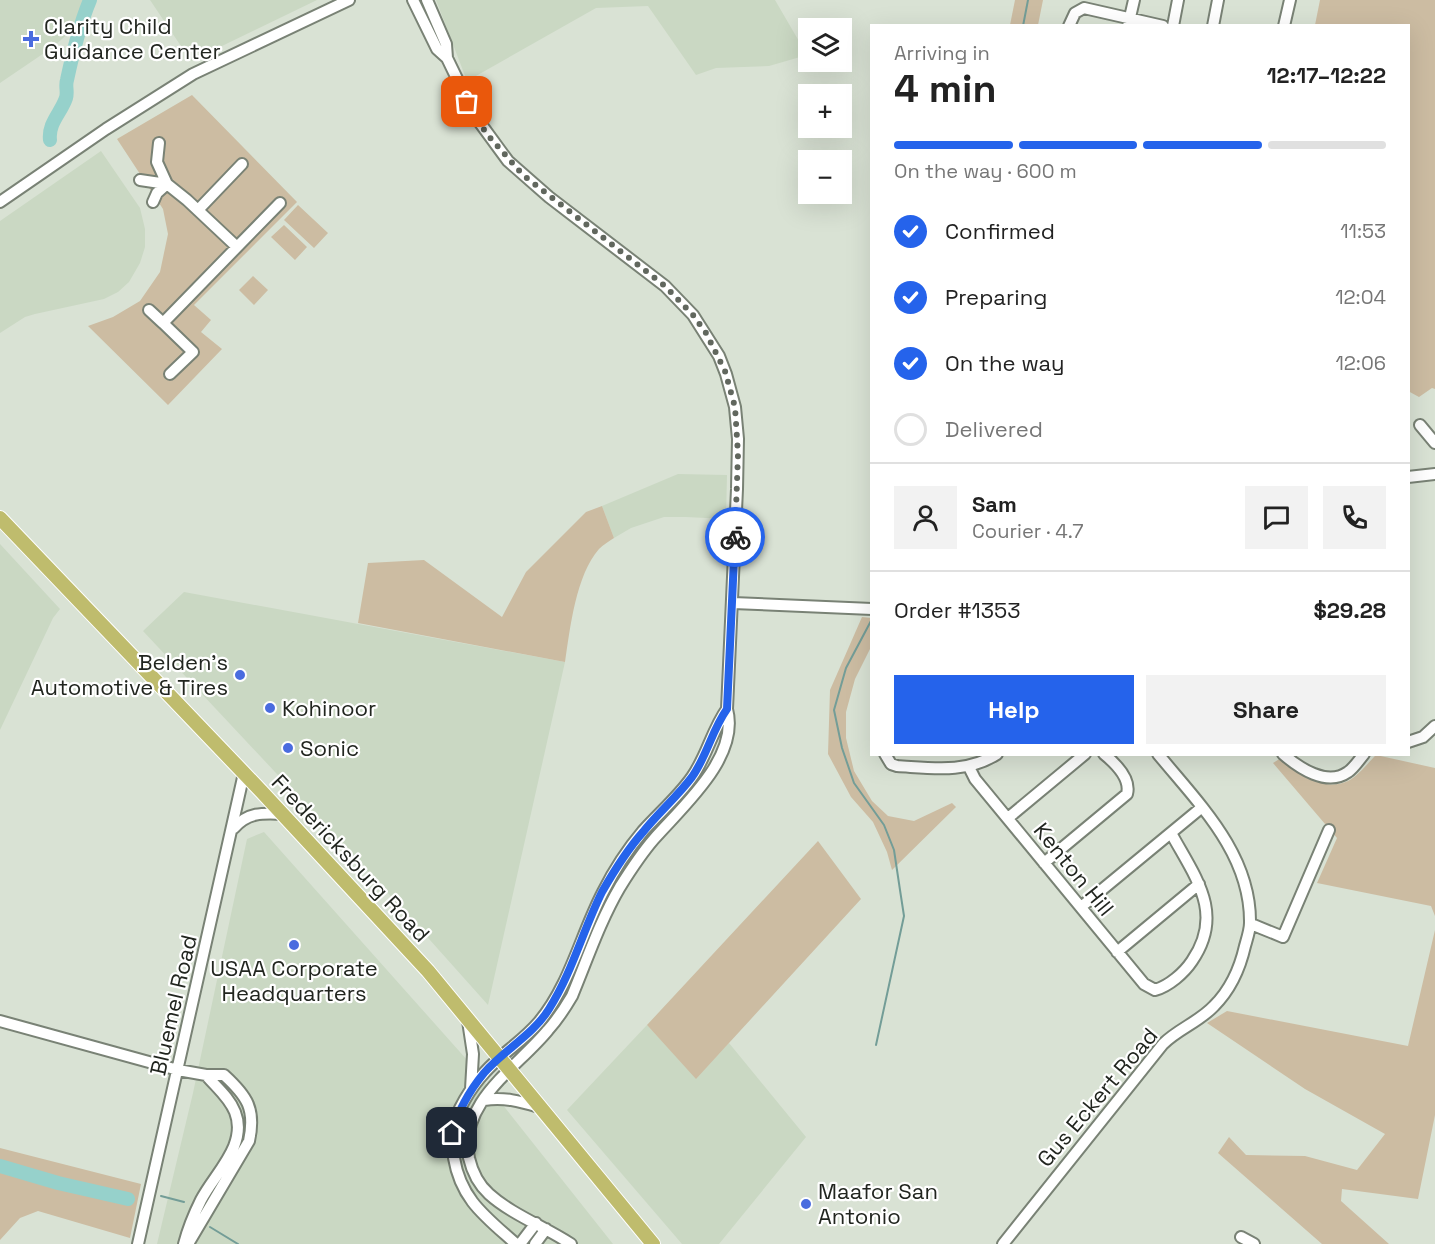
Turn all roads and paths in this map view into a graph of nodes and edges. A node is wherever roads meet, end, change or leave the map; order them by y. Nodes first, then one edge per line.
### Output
1 (349, 0) edge
2 (412, 0) edge
3 (427, 0) edge
4 (1134, 0) edge
5 (1178, 0) edge
6 (1218, 0) edge
7 (1290, 0) edge
8 (1286, 20) edge
9 (1129, 22) edge
10 (1070, 24) edge
11 (1149, 24) edge
12 (1173, 24) edge
13 (1216, 24) edge
14 (447, 58) junction
15 (159, 143) dead end
16 (243, 164) dead end
17 (140, 180) dead end
18 (168, 184) junction
19 (0, 202) edge
20 (153, 202) dead end
21 (280, 202) dead end
22 (198, 210) junction
23 (237, 247) junction
24 (149, 310) dead end
25 (163, 323) junction
26 (170, 374) dead end
27 (1420, 425) dead end
28 (1435, 443) edge
29 (1435, 474) edge
30 (1410, 477) edge
31 (0, 518) edge
32 (733, 603) junction
33 (870, 609) edge
34 (727, 709) junction
35 (1435, 726) edge
36 (1410, 741) edge
37 (710, 744) junction
38 (722, 750) junction
39 (886, 756) edge
40 (993, 756) edge
41 (1083, 756) edge
42 (1106, 756) edge
43 (1160, 756) edge
44 (1286, 756) edge
45 (1362, 756) edge
46 (969, 767) junction
47 (244, 773) junction
48 (1201, 808) junction
49 (283, 814) junction
50 (1008, 819) junction
51 (1329, 830) dead end
52 (232, 831) junction
53 (1171, 833) junction
54 (1044, 863) junction
55 (1199, 884) junction
56 (1081, 907) junction
57 (1251, 924) junction
58 (1117, 951) junction
59 (565, 977) junction
60 (578, 983) junction
61 (0, 1021) edge
62 (468, 1021) junction
63 (504, 1064) junction
64 (178, 1070) junction
65 (206, 1075) junction
66 (471, 1091) junction
67 (484, 1100) junction
68 (539, 1107) junction
69 (541, 1226) junction
70 (1241, 1237) dead end
71 (138, 1244) edge
72 (186, 1244) edge
73 (518, 1244) edge
74 (535, 1244) edge
75 (571, 1244) edge
76 (652, 1244) edge
77 (1003, 1244) edge
78 (1254, 1244) edge

1 - 19 street
2 - 14 street
3 - 14 street
4 - 9 street
5 - 12 street
6 - 13 street
7 - 8 street
9 - 10 street
9 - 11 street
14 - 32 street
15 - 18 street
16 - 22 street
17 - 18 street
18 - 20 street
18 - 22 street
21 - 23 street
22 - 23 street
23 - 25 street
24 - 25 street
25 - 26 street
27 - 28 street
29 - 30 street
31 - 47 main road, Fredericksburg Road
32 - 33 street
32 - 34 street
34 - 37 street
34 - 38 street
35 - 36 street
37 - 38 street
37 - 59 street
38 - 60 street
39 - 46 street
40 - 46 street
41 - 50 street
42 - 54 street
43 - 48 street
44 - 45 street
46 - 50 street, Kenton Hill
47 - 49 main road, Fredericksburg Road
47 - 52 street, Bluemel Road
48 - 53 street
48 - 57 street
49 - 52 street
49 - 62 main road, Fredericksburg Road
50 - 54 street, Kenton Hill
51 - 57 street
52 - 64 street, Bluemel Road
53 - 55 street
53 - 56 street
54 - 56 street, Kenton Hill
55 - 58 street
55 - 58 street, Kenton Hill
56 - 58 street, Kenton Hill
57 - 77 street, Gus Eckert Road
59 - 60 street
59 - 63 street
60 - 63 street
61 - 64 street
62 - 63 main road, Fredericksburg Road
62 - 66 street
63 - 66 street
63 - 67 street
63 - 68 main road, Fredericksburg Road
64 - 65 street
64 - 71 street, Bluemel Road
65 - 72 street
65 - 72 street
66 - 73 street
67 - 68 street
67 - 69 street
68 - 76 main road, Fredericksburg Road
69 - 73 street
69 - 74 street
69 - 75 street
70 - 78 street

